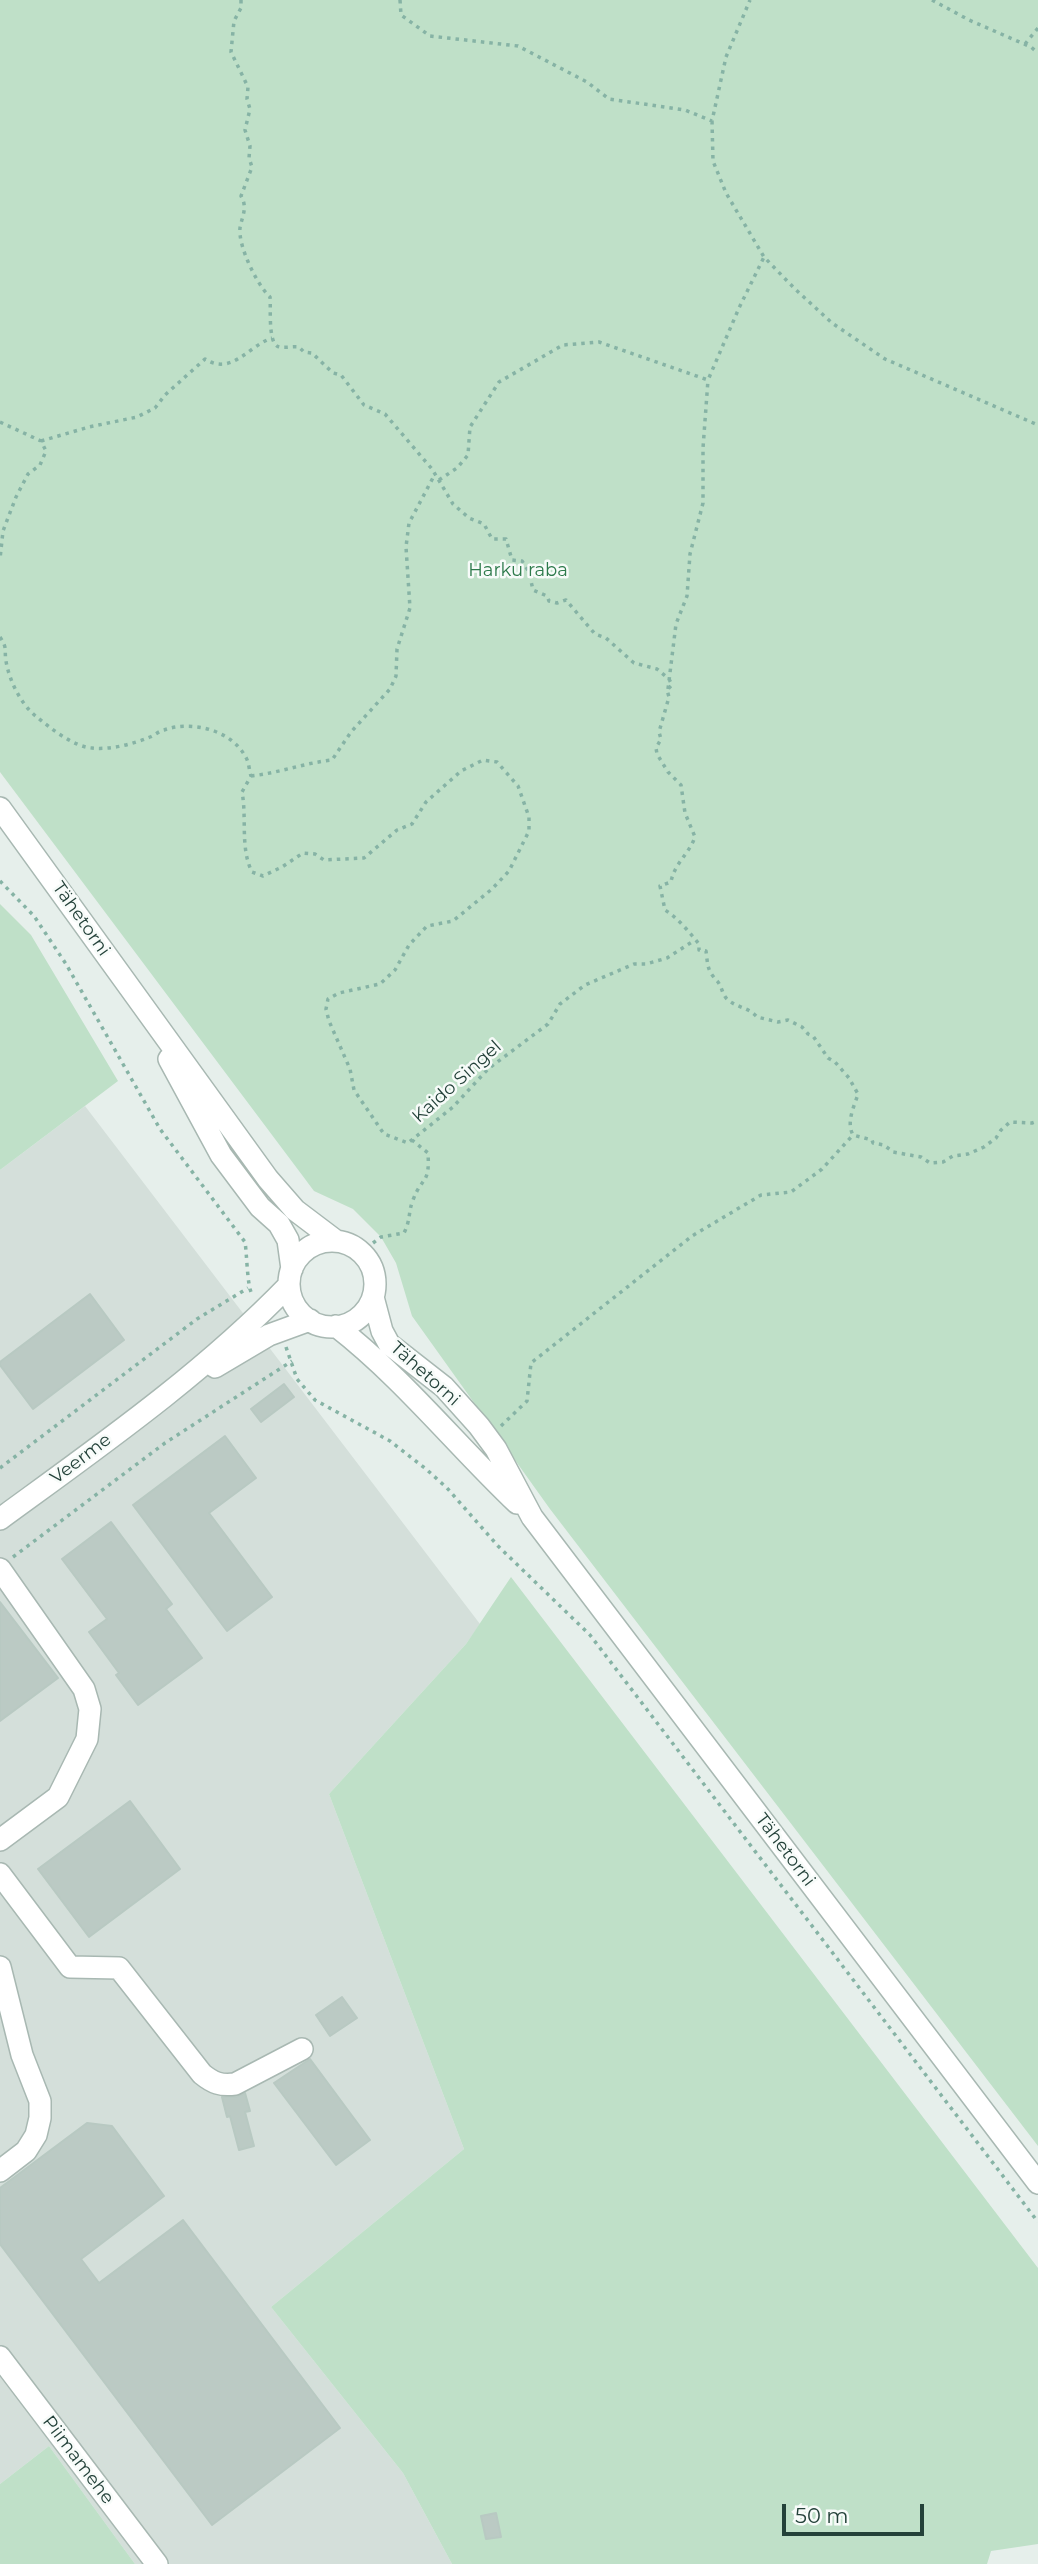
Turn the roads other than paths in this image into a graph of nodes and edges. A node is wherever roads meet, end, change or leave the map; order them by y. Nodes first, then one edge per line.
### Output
1 (0, 808) edge
2 (158, 1031) junction
3 (336, 1241) junction
4 (291, 1277) junction
5 (373, 1297) junction
6 (310, 1320) junction
7 (336, 1326) junction
8 (162, 1399) junction
9 (532, 1517) junction
10 (0, 1519) edge
11 (6, 1564) edge
12 (0, 1840) edge
13 (0, 1874) edge
14 (0, 1967) edge
15 (302, 2049) dead end
16 (0, 2171) edge
17 (1038, 2183) edge
18 (0, 2357) edge
19 (157, 2564) edge

1 - 2 street, Tähetorni
2 - 3 street, Tähetorni
2 - 4 street, Tähetorni
3 - 4 street
3 - 5 street
4 - 6 street
4 - 8 street, Veerme
5 - 7 street
5 - 9 street, Tähetorni
6 - 7 street
6 - 8 street, Veerme
7 - 9 street, Tähetorni
8 - 10 street, Veerme
9 - 17 street, Tähetorni
11 - 12 street
13 - 15 street
14 - 16 street
18 - 19 street, Piimamehe

